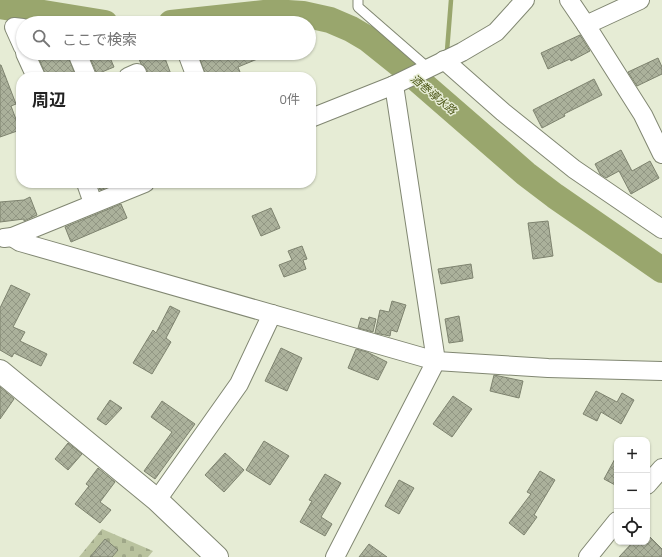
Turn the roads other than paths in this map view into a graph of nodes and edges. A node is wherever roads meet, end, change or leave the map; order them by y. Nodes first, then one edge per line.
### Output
1 (358, 0) edge
2 (525, 0) edge
3 (569, 0) edge
4 (640, 0) edge
5 (586, 24) junction
6 (29, 60) edge
7 (80, 60) edge
8 (190, 60) edge
9 (432, 66) junction
10 (34, 72) edge
11 (85, 72) edge
12 (194, 72) edge
13 (398, 84) junction
14 (316, 116) edge
15 (662, 154) edge
16 (88, 188) edge
17 (132, 188) edge
18 (94, 203) junction
19 (662, 229) edge
20 (6, 238) edge
21 (272, 314) junction
22 (436, 361) junction
23 (662, 370) edge
24 (0, 371) edge
25 (662, 468) edge
26 (650, 482) edge
27 (157, 500) junction
28 (614, 525) edge
29 (217, 557) edge
30 (335, 557) edge
31 (588, 557) edge

1 - 9 lane
2 - 9 street
3 - 5 street
4 - 5 street
5 - 15 street
6 - 10 street
7 - 11 street
8 - 12 street
9 - 13 street
9 - 19 street
13 - 14 street
13 - 22 street
16 - 18 street
17 - 18 street
18 - 20 street
20 - 21 street
21 - 22 street
21 - 27 street
22 - 23 street
22 - 30 street
24 - 27 street
25 - 26 street
27 - 29 street
28 - 31 street

